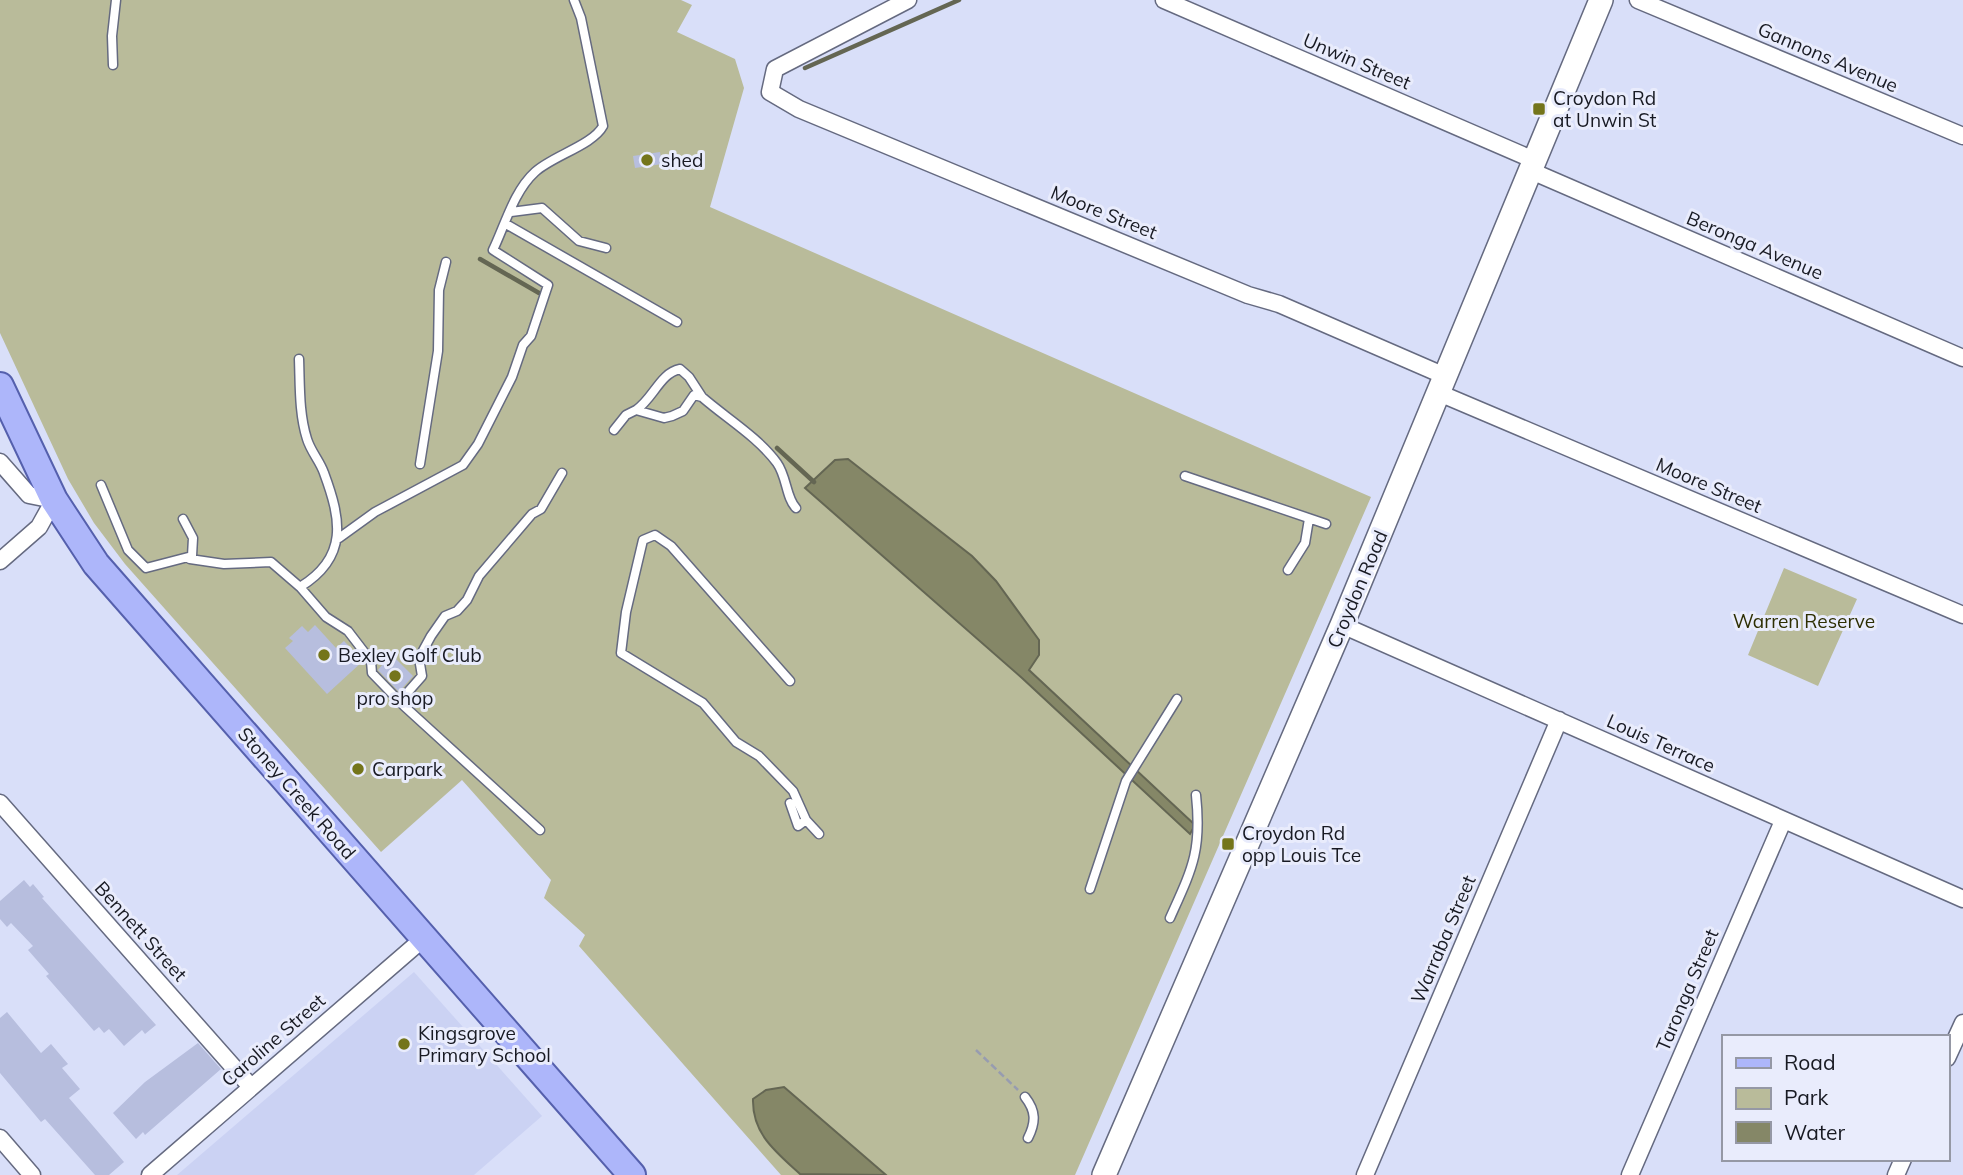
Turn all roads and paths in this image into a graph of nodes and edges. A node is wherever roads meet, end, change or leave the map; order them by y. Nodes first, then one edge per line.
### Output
1 (116, 0) edge
2 (574, 0) edge
3 (908, 0) edge
4 (1164, 0) edge
5 (1601, 0) edge
6 (1638, 0) edge
7 (113, 65) dead end
8 (1963, 136) edge
9 (1532, 165) junction
10 (511, 212) junction
11 (506, 224) junction
12 (606, 248) dead end
13 (446, 262) dead end
14 (677, 321) dead end
15 (1963, 358) edge
16 (299, 359) dead end
17 (1442, 385) junction
18 (0, 386) edge
19 (702, 397) junction
20 (636, 410) junction
21 (614, 430) dead end
22 (0, 463) edge
23 (420, 464) dead end
24 (562, 473) dead end
25 (1185, 477) dead end
26 (101, 485) dead end
27 (54, 500) junction
28 (796, 508) dead end
29 (183, 519) dead end
30 (1309, 519) junction
31 (1326, 524) dead end
32 (339, 538) junction
33 (190, 558) junction
34 (0, 561) edge
35 (1288, 570) dead end
36 (300, 586) junction
37 (1963, 615) edge
38 (1342, 625) junction
39 (790, 681) dead end
40 (1177, 699) dead end
41 (400, 701) junction
42 (1559, 720) junction
43 (1196, 795) dead end
44 (0, 803) edge
45 (790, 803) dead end
46 (806, 820) junction
47 (1783, 821) junction
48 (540, 830) dead end
49 (819, 834) dead end
50 (1090, 889) dead end
51 (1963, 899) edge
52 (1170, 918) dead end
53 (424, 937) junction
54 (1963, 1023) edge
55 (976, 1050) dead end
56 (1949, 1054) edge
57 (251, 1087) junction
58 (1025, 1097) joint
59 (0, 1138) edge
60 (1028, 1138) dead end
61 (32, 1175) edge
62 (150, 1175) edge
63 (632, 1175) edge
64 (1104, 1175) edge
65 (1365, 1175) edge
66 (1630, 1175) edge

1 - 7 lane
2 - 10 lane
3 - 17 street, Moore Street
4 - 9 street, Unwin Street
5 - 9 main road, Croydon Road
6 - 8 street, Gannons Avenue
9 - 15 street, Beronga Avenue
9 - 17 main road, Croydon Road
10 - 11 lane
10 - 12 lane
11 - 14 lane
11 - 32 lane
13 - 23 lane
16 - 32 lane
17 - 37 street, Moore Street
17 - 38 main road, Croydon Road
18 - 27 main road, Stoney Creek Road
19 - 20 lane
19 - 20 lane
19 - 28 lane
20 - 21 lane
22 - 27 street
24 - 41 lane
25 - 30 lane
26 - 33 lane
27 - 34 street
27 - 53 main road, Stoney Creek Road
29 - 33 lane
30 - 31 lane
30 - 35 lane
32 - 36 lane
33 - 36 lane
36 - 41 lane
38 - 42 street, Louis Terrace
38 - 64 main road, Croydon Road
39 - 46 lane
40 - 50 lane
41 - 48 lane
42 - 47 street, Louis Terrace
42 - 65 street, Warraba Street
43 - 52 lane
44 - 57 street, Bennett Street
45 - 46 lane
46 - 49 lane
47 - 51 street, Louis Terrace
47 - 66 street, Taronga Street
53 - 57 street, Caroline Street
53 - 63 main road, Stoney Creek Road
54 - 56 street
55 - 58 path
57 - 62 street, Caroline Street
58 - 60 lane
59 - 61 street

